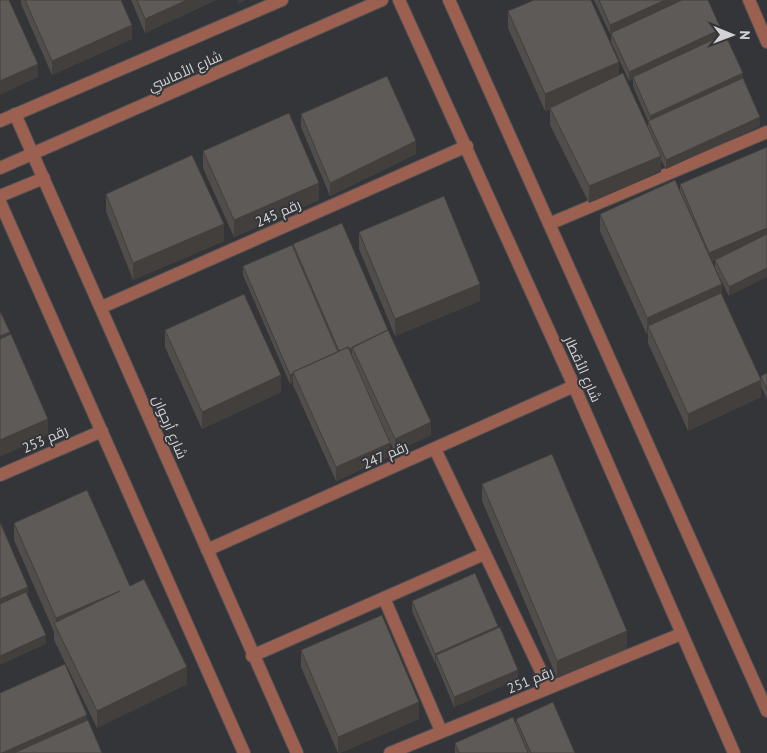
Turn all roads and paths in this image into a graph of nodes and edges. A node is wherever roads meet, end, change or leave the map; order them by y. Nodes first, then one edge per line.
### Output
1 (282, 0) edge
2 (382, 0) edge
3 (399, 0) edge
4 (449, 0) edge
5 (749, 0) edge
6 (767, 42) edge
7 (15, 114) junction
8 (0, 121) edge
9 (767, 132) edge
10 (467, 146) junction
11 (33, 154) junction
12 (0, 168) edge
13 (44, 178) junction
14 (0, 196) edge
15 (0, 202) edge
16 (549, 224) junction
17 (102, 307) junction
18 (574, 386) junction
19 (102, 430) junction
20 (435, 449) junction
21 (0, 475) edge
22 (207, 550) junction
23 (484, 554) junction
24 (384, 598) junction
25 (681, 634) junction
26 (252, 656) junction
27 (549, 688) junction
28 (767, 711) edge
29 (441, 731) junction
30 (244, 753) edge
31 (297, 753) edge
32 (390, 753) edge
33 (734, 753) edge

1 - 7 street, شارع الأماسي
2 - 11 street, شارع الأماسي
3 - 10 street, شارع الأقطار
4 - 16 street, شارع الأقطار
5 - 6 street
7 - 8 street, شارع الأماسي
7 - 11 street, شارع أرجوان
9 - 16 street
10 - 17 street, رقم 245
10 - 18 street, شارع الأقطار
11 - 12 street, شارع الأماسي
11 - 13 street, شارع أرجوان
13 - 14 street
13 - 17 street, شارع أرجوان
15 - 19 street
16 - 28 street, شارع الأقطار
17 - 22 street, شارع أرجوان
18 - 20 street, رقم 247
18 - 25 street, شارع الأقطار
19 - 21 street, رقم 253
19 - 30 street
20 - 22 street, رقم 247
20 - 23 street
22 - 26 street, شارع أرجوان
23 - 24 street
23 - 27 street
24 - 26 street
24 - 29 street
25 - 27 street, رقم 251
25 - 33 street, شارع الأقطار
26 - 31 street, شارع أرجوان
27 - 29 street, رقم 251
29 - 32 street, رقم 251

